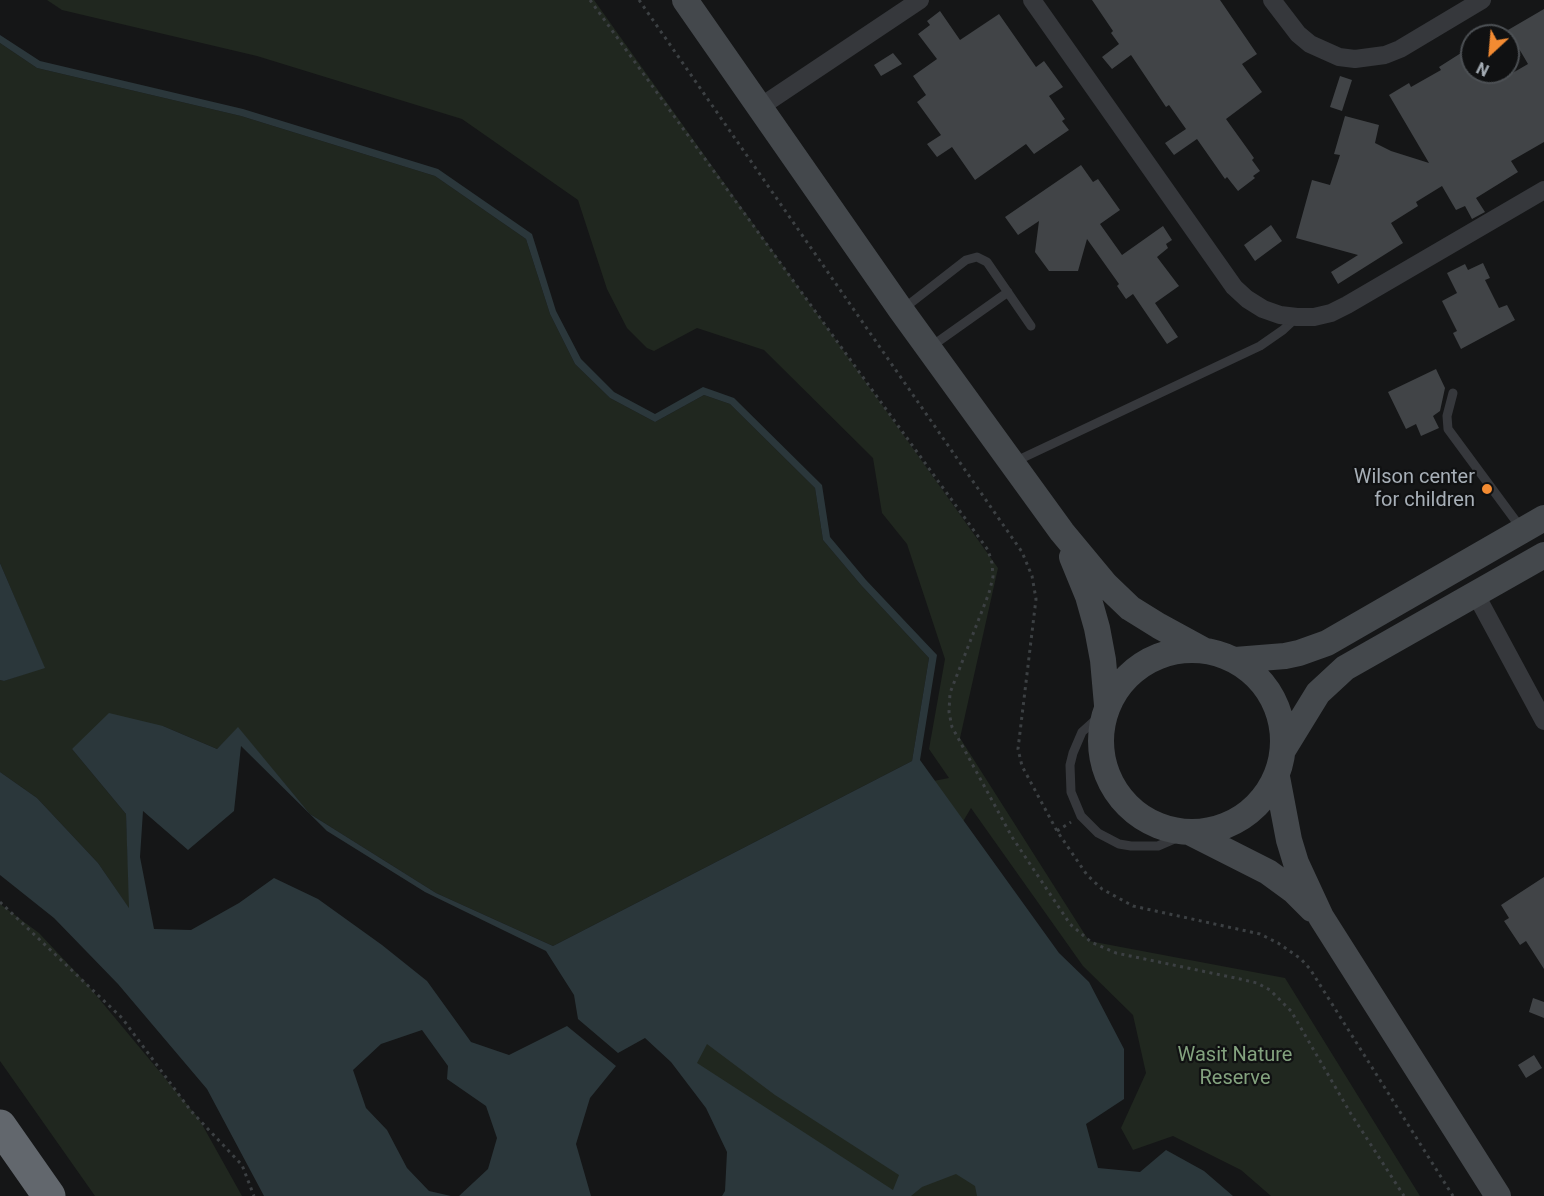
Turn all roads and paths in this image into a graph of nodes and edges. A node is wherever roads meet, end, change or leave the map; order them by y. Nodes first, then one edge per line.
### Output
1 (590, 0) edge
2 (639, 0) edge
3 (686, 0) edge
4 (920, 0) edge
5 (1032, 0) edge
6 (1272, 0) edge
7 (1482, 0) edge
8 (760, 107) junction
9 (1544, 190) edge
10 (1008, 292) junction
11 (902, 310) junction
12 (1297, 317) junction
13 (1031, 326) dead end
14 (929, 348) junction
15 (1453, 393) dead end
16 (1012, 464) junction
17 (1537, 527) edge
18 (1062, 532) junction
19 (1544, 555) edge
20 (1512, 573) junction
21 (1475, 593) junction
22 (1203, 650) junction
23 (1235, 660) junction
24 (1105, 709) junction
25 (1544, 721) edge
26 (1283, 750) junction
27 (1277, 777) junction
28 (1189, 833) junction
29 (0, 902) edge
30 (1321, 917) junction
31 (0, 1126) edge
32 (49, 1196) edge
33 (254, 1196) edge
34 (1404, 1196) edge
35 (1453, 1196) edge
36 (1498, 1196) edge

1 - 34 path
2 - 35 path
3 - 8 main road
4 - 8 street
5 - 12 street
6 - 7 street
8 - 11 main road
9 - 12 street
10 - 11 lane
10 - 13 lane
10 - 14 lane
11 - 14 main road
12 - 16 lane
14 - 16 main road
15 - 17 lane
16 - 18 main road
17 - 20 main road
17 - 23 main road
18 - 22 main road
18 - 24 main road
19 - 20 main road
20 - 21 main road
21 - 25 street
21 - 26 main road
22 - 23 main road
22 - 24 main road
23 - 26 main road
24 - 28 main road
24 - 28 lane
26 - 27 main road
27 - 28 main road
27 - 30 main road
28 - 30 main road
29 - 33 path
30 - 36 main road
31 - 32 highway

